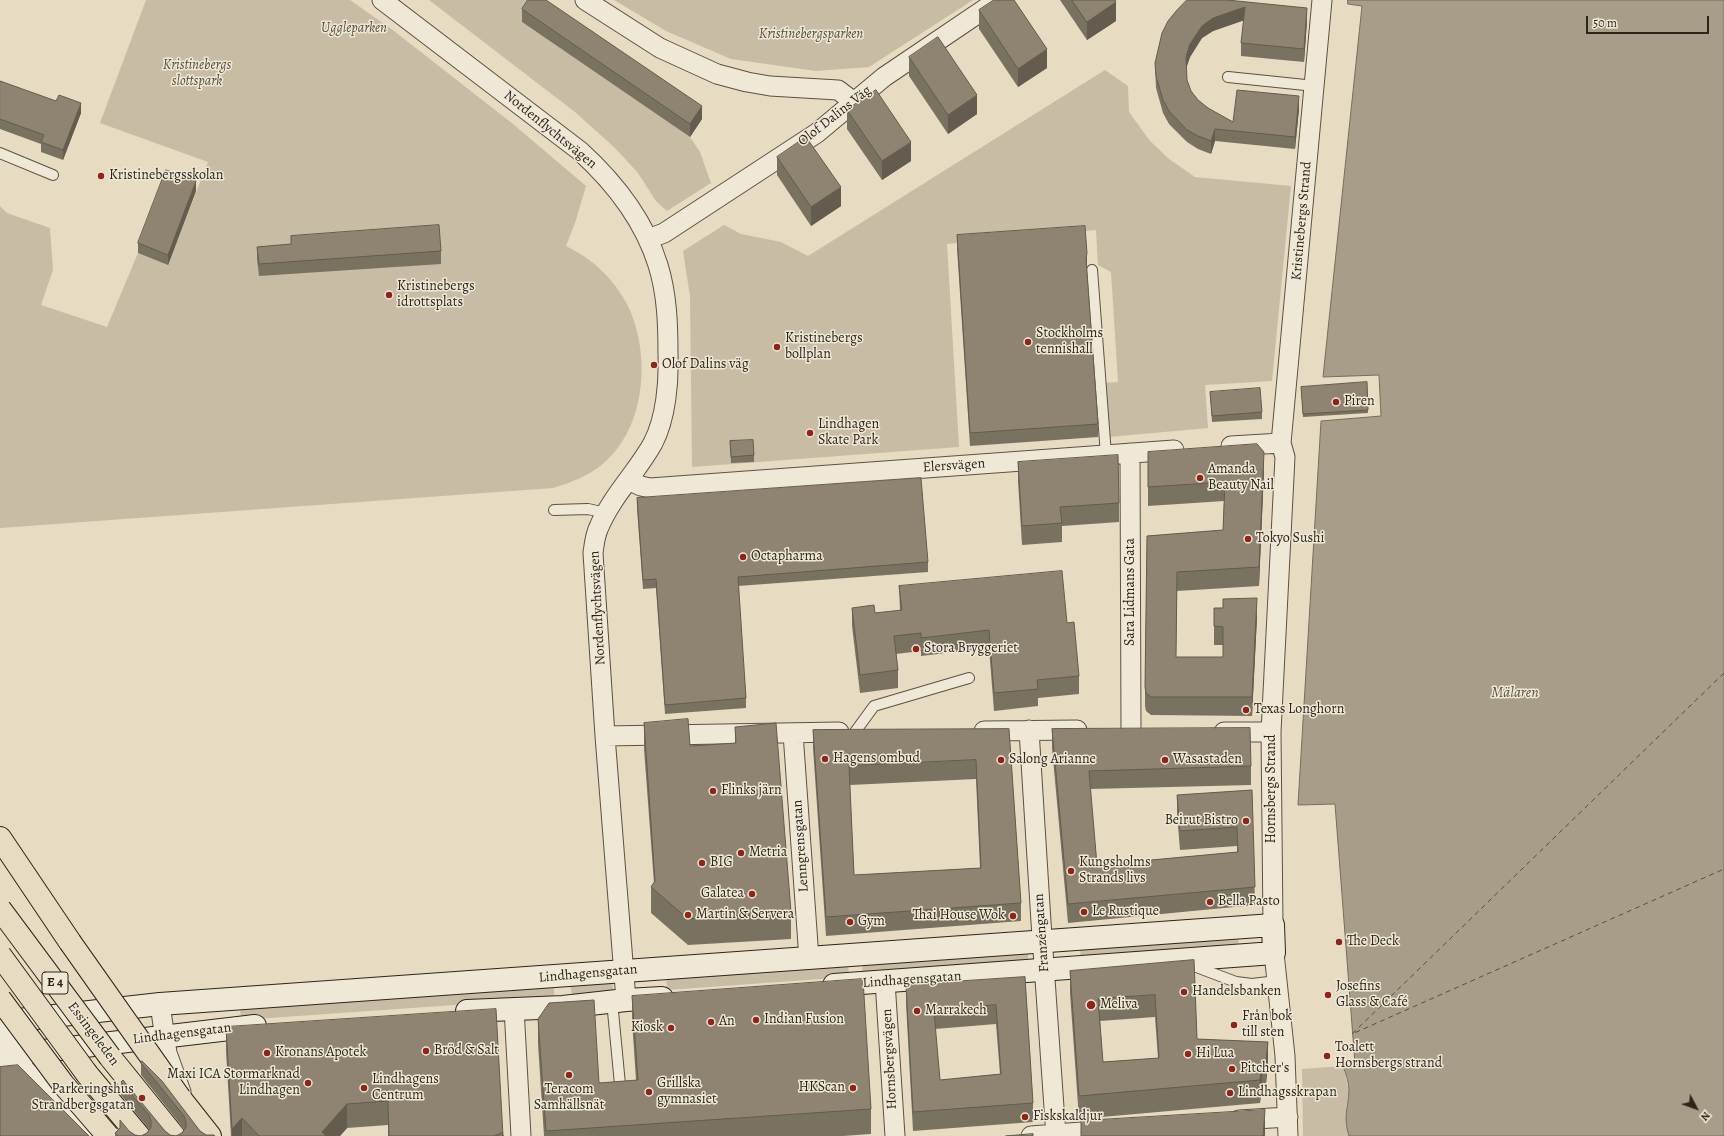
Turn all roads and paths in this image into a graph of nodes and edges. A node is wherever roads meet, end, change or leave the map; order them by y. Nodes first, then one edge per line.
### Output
1 (382, 0) edge
2 (585, 0) edge
3 (998, 0) edge
4 (1322, 0) edge
5 (1228, 77) dead end
6 (1315, 86) junction
7 (854, 102) junction
8 (0, 153) edge
9 (53, 175) dead end
10 (648, 239) junction
11 (1092, 270) dead end
12 (1281, 443) junction
13 (1217, 447) edge
14 (1193, 449) edge
15 (1130, 453) junction
16 (1106, 455) junction
17 (628, 480) junction
18 (554, 510) dead end
19 (606, 513) junction
20 (969, 678) dead end
21 (1029, 730) junction
22 (1092, 730) edge
23 (1131, 730) edge
24 (966, 731) edge
25 (1209, 731) edge
26 (855, 732) junction
27 (879, 732) edge
28 (1271, 732) junction
29 (793, 733) junction
30 (605, 736) junction
31 (2, 844) edge
32 (0, 909) edge
33 (1273, 925) junction
34 (1043, 940) junction
35 (1274, 953) junction
36 (0, 955) edge
37 (809, 959) junction
38 (1180, 960) junction
39 (624, 971) junction
40 (1045, 971) junction
41 (885, 981) junction
42 (1277, 981) junction
43 (817, 987) edge
44 (684, 996) edge
45 (0, 999) edge
46 (619, 1000) junction
47 (160, 1004) junction
48 (514, 1008) junction
49 (444, 1013) edge
50 (3, 1022) edge
51 (272, 1025) edge
52 (166, 1036) junction
53 (5, 1056) edge
54 (621, 1101) edge
55 (1288, 1117) junction
56 (1219, 1122) edge
57 (1125, 1129) edge
58 (1056, 1135) edge
59 (88, 1136) edge
60 (108, 1136) edge
61 (139, 1136) edge
62 (174, 1136) edge
63 (210, 1136) edge
64 (214, 1136) edge
65 (521, 1136) edge
66 (895, 1136) edge
67 (1031, 1136) edge
68 (1288, 1136) edge

1 - 10 street, Nordenflychtsvägen
2 - 7 street
3 - 7 street, Olof Dalins Väg
4 - 6 street, Kristinebergs Strand
5 - 6 lane
6 - 12 street, Kristinebergs Strand
7 - 10 street, Olof Dalins Väg
8 - 9 lane
10 - 17 street, Nordenflychtsvägen
11 - 16 lane
12 - 13 street
12 - 28 street, Hornsbergs Strand
14 - 15 street, Elersvägen
15 - 16 street, Elersvägen
15 - 23 street, Sara Lidmans Gata
16 - 17 street, Elersvägen
17 - 19 street, Nordenflychtsvägen
18 - 19 lane
19 - 30 street, Nordenflychtsvägen
20 - 26 lane
21 - 22 street
21 - 24 street
21 - 34 street, Franzéngatan
25 - 28 street
26 - 27 street
26 - 29 street
28 - 33 street, Hornsbergs Strand
29 - 30 street
29 - 37 street, Lenngrensgatan
30 - 39 street, Nordenflychtsvägen
31 - 63 highway, bridge
32 - 62 highway, Essingeleden / E 4, bridge
33 - 34 street, Lindhagensgatan
33 - 35 street, Hornsbergs Strand
34 - 37 street, Lindhagensgatan
34 - 40 street, Franzéngatan
35 - 38 street, Lindhagensgatan
35 - 42 street, Hornsbergs Strand
36 - 61 highway, Essingeleden / E 4, bridge
37 - 39 street, Lindhagensgatan
38 - 40 street, Lindhagensgatan
38 - 42 lane
39 - 46 street, Nordenflychtsvägen
39 - 47 street, Lindhagensgatan
40 - 41 street, Lindhagensgatan
40 - 58 street, Franzéngatan
41 - 43 street, Lindhagensgatan
41 - 66 street, Hornsbergsvägen
42 - 55 street, Hornsbergs Strand
44 - 46 street, Lindhagensgatan
45 - 60 highway, bridge
46 - 48 street, Lindhagensgatan
46 - 54 lane
47 - 50 street, Lindhagensgatan
47 - 52 street
48 - 49 street, Lindhagensgatan
48 - 65 street
50 - 53 street
51 - 52 street, Lindhagensgatan
52 - 53 street, Lindhagensgatan
52 - 64 street
53 - 59 street
55 - 56 street
55 - 68 street, Hornsbergs Strand
57 - 58 street
58 - 67 street

